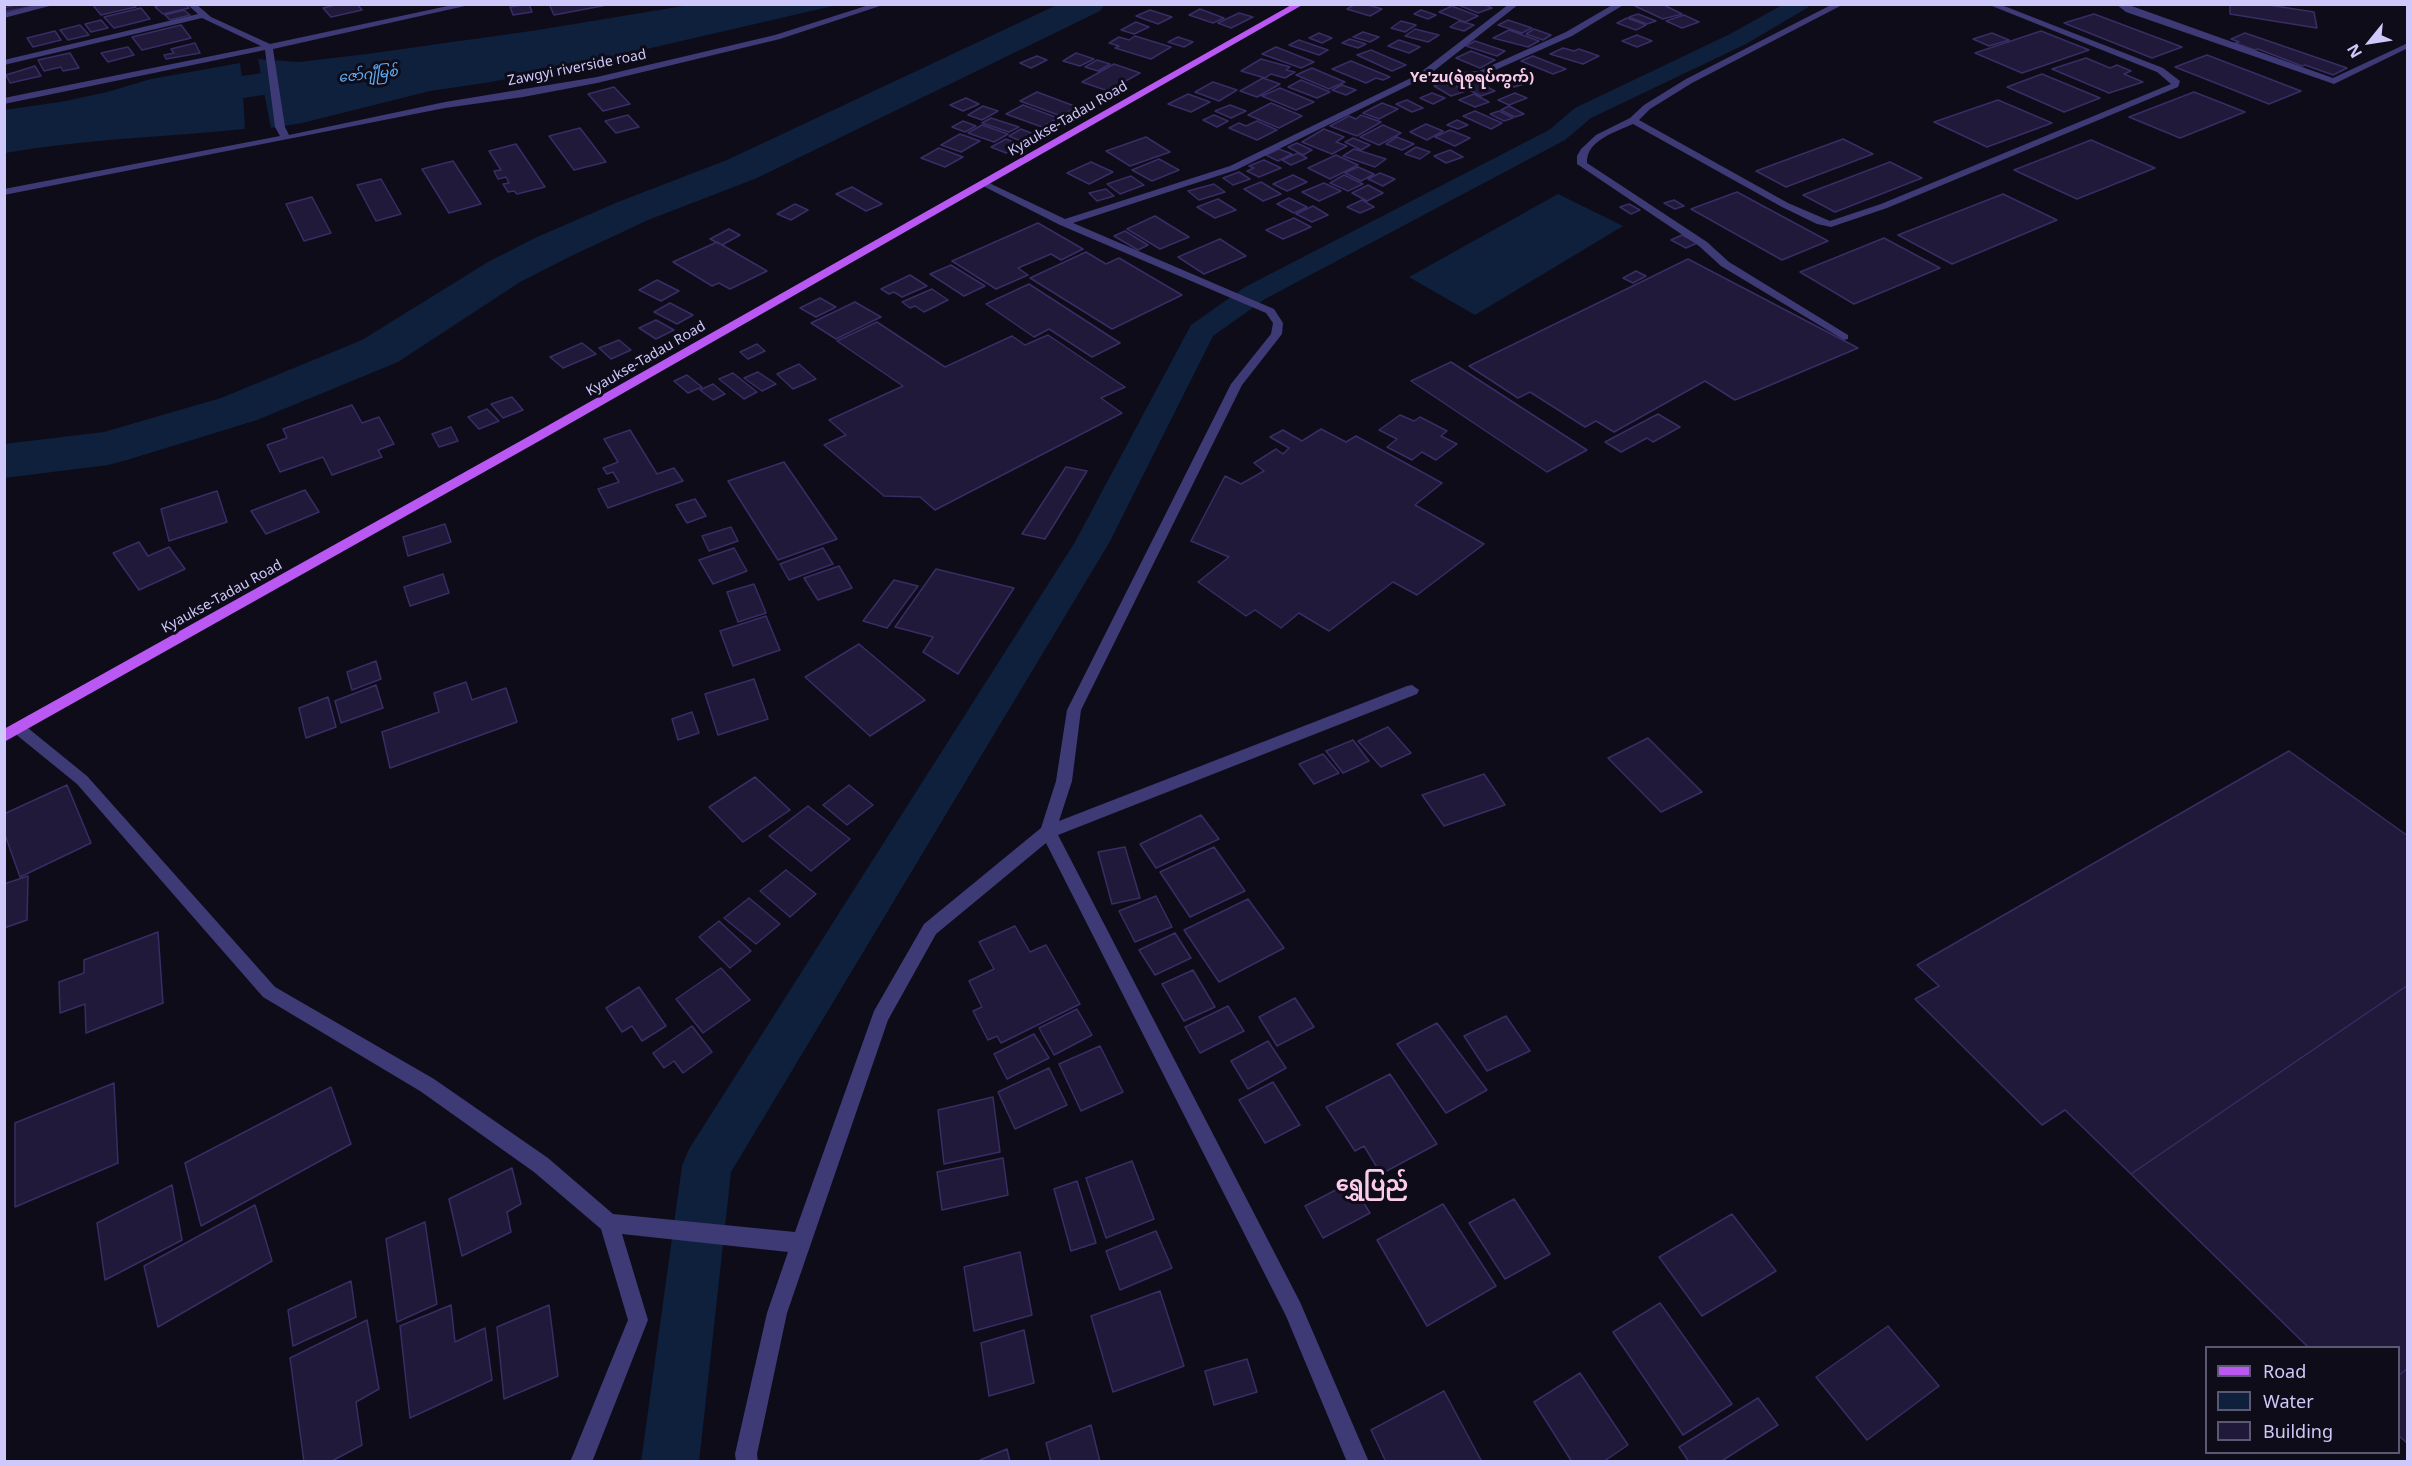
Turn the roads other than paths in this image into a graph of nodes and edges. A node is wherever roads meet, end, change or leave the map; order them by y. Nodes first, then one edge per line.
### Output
1 (53, 4) edge
2 (191, 4) edge
3 (470, 4) edge
4 (882, 4) edge
5 (1300, 4) edge
6 (1515, 4) edge
7 (1621, 4) edge
8 (1840, 4) edge
9 (1991, 4) edge
10 (2120, 4) edge
11 (203, 15) junction
12 (4, 16) edge
13 (2408, 45) edge
14 (269, 52) junction
15 (4, 63) edge
16 (1420, 77) junction
17 (4, 101) edge
18 (1633, 120) junction
19 (286, 138) junction
20 (984, 184) junction
21 (4, 192) edge
22 (1064, 223) junction
23 (1844, 336) dead end
24 (1412, 690) dead end
25 (11, 732) edge
26 (1048, 832) junction
27 (609, 1223) junction
28 (801, 1243) junction
29 (581, 1461) edge
30 (747, 1461) edge
31 (1358, 1461) edge

1 - 12 street
2 - 11 street
3 - 14 street
4 - 19 street, Zawgyi riverside road
5 - 20 main road, Kyaukse-Tadau Road
6 - 16 street
7 - 16 street
8 - 18 street
9 - 18 street
10 - 13 street
11 - 14 street
11 - 15 street
14 - 17 street
14 - 19 street
16 - 22 street
18 - 23 street
19 - 21 street, Zawgyi riverside road
20 - 22 street
20 - 25 main road, Kyaukse-Tadau Road
22 - 26 street
24 - 26 street
25 - 27 street
26 - 28 street
26 - 31 street
27 - 28 street
27 - 29 street
28 - 30 street

